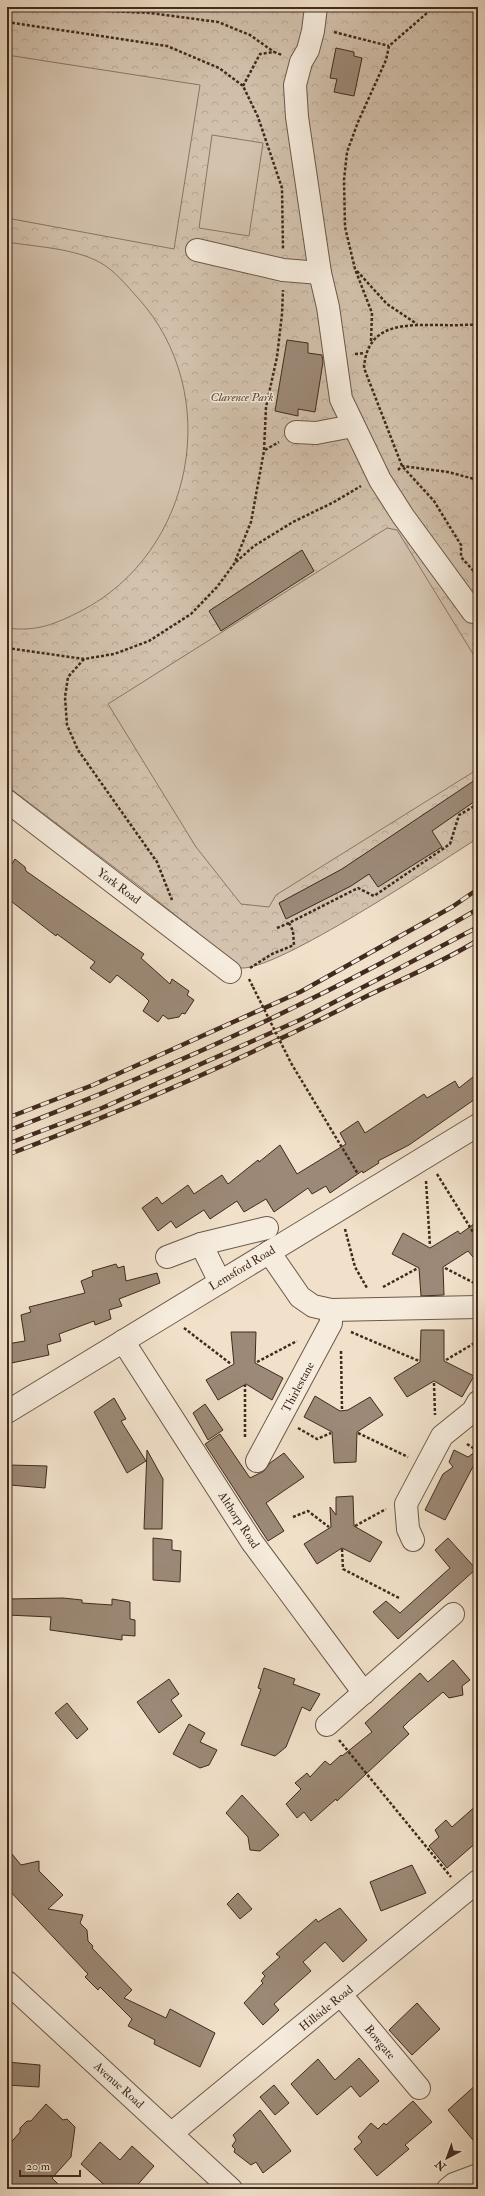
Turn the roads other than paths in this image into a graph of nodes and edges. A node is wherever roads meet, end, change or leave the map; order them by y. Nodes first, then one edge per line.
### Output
1 (316, 7) edge
2 (197, 250) dead end
3 (320, 273) junction
4 (353, 426) junction
5 (296, 432) dead end
6 (474, 612) dead end
7 (7, 801) edge
8 (237, 971) road end
9 (478, 1125) edge
10 (267, 1228) dead end
11 (201, 1244) junction
12 (269, 1252) junction
13 (167, 1257) dead end
14 (220, 1282) junction
15 (478, 1307) edge
16 (331, 1317) junction
17 (123, 1341) junction
18 (478, 1402) edge
19 (7, 1412) edge
20 (257, 1461) dead end
21 (413, 1540) dead end
22 (453, 1614) dead end
23 (364, 1693) junction
24 (327, 1725) road end
25 (471, 1887) edge
26 (7, 1982) edge
27 (341, 1995) junction
28 (419, 2088) dead end
29 (172, 2133) junction
30 (478, 2175) edge
31 (231, 2189) edge
32 (448, 2189) edge

1 - 3 street
2 - 3 street
3 - 4 street
4 - 5 street
4 - 6 street
7 - 8 street, York Road
9 - 12 street, Lemsford Road
10 - 11 street
11 - 13 street
11 - 14 street
12 - 14 street, Lemsford Road
12 - 16 street
14 - 17 street, Lemsford Road
15 - 16 street
16 - 20 street, Thirlestane
17 - 19 street, Lemsford Road
17 - 23 street, Althorp Road
18 - 21 street
22 - 23 street
23 - 24 street
25 - 27 street, Hillside Road
26 - 29 street, Avenue Road
27 - 28 street, Bowgate
27 - 29 street, Hillside Road
29 - 31 street, Avenue Road
30 - 32 street

